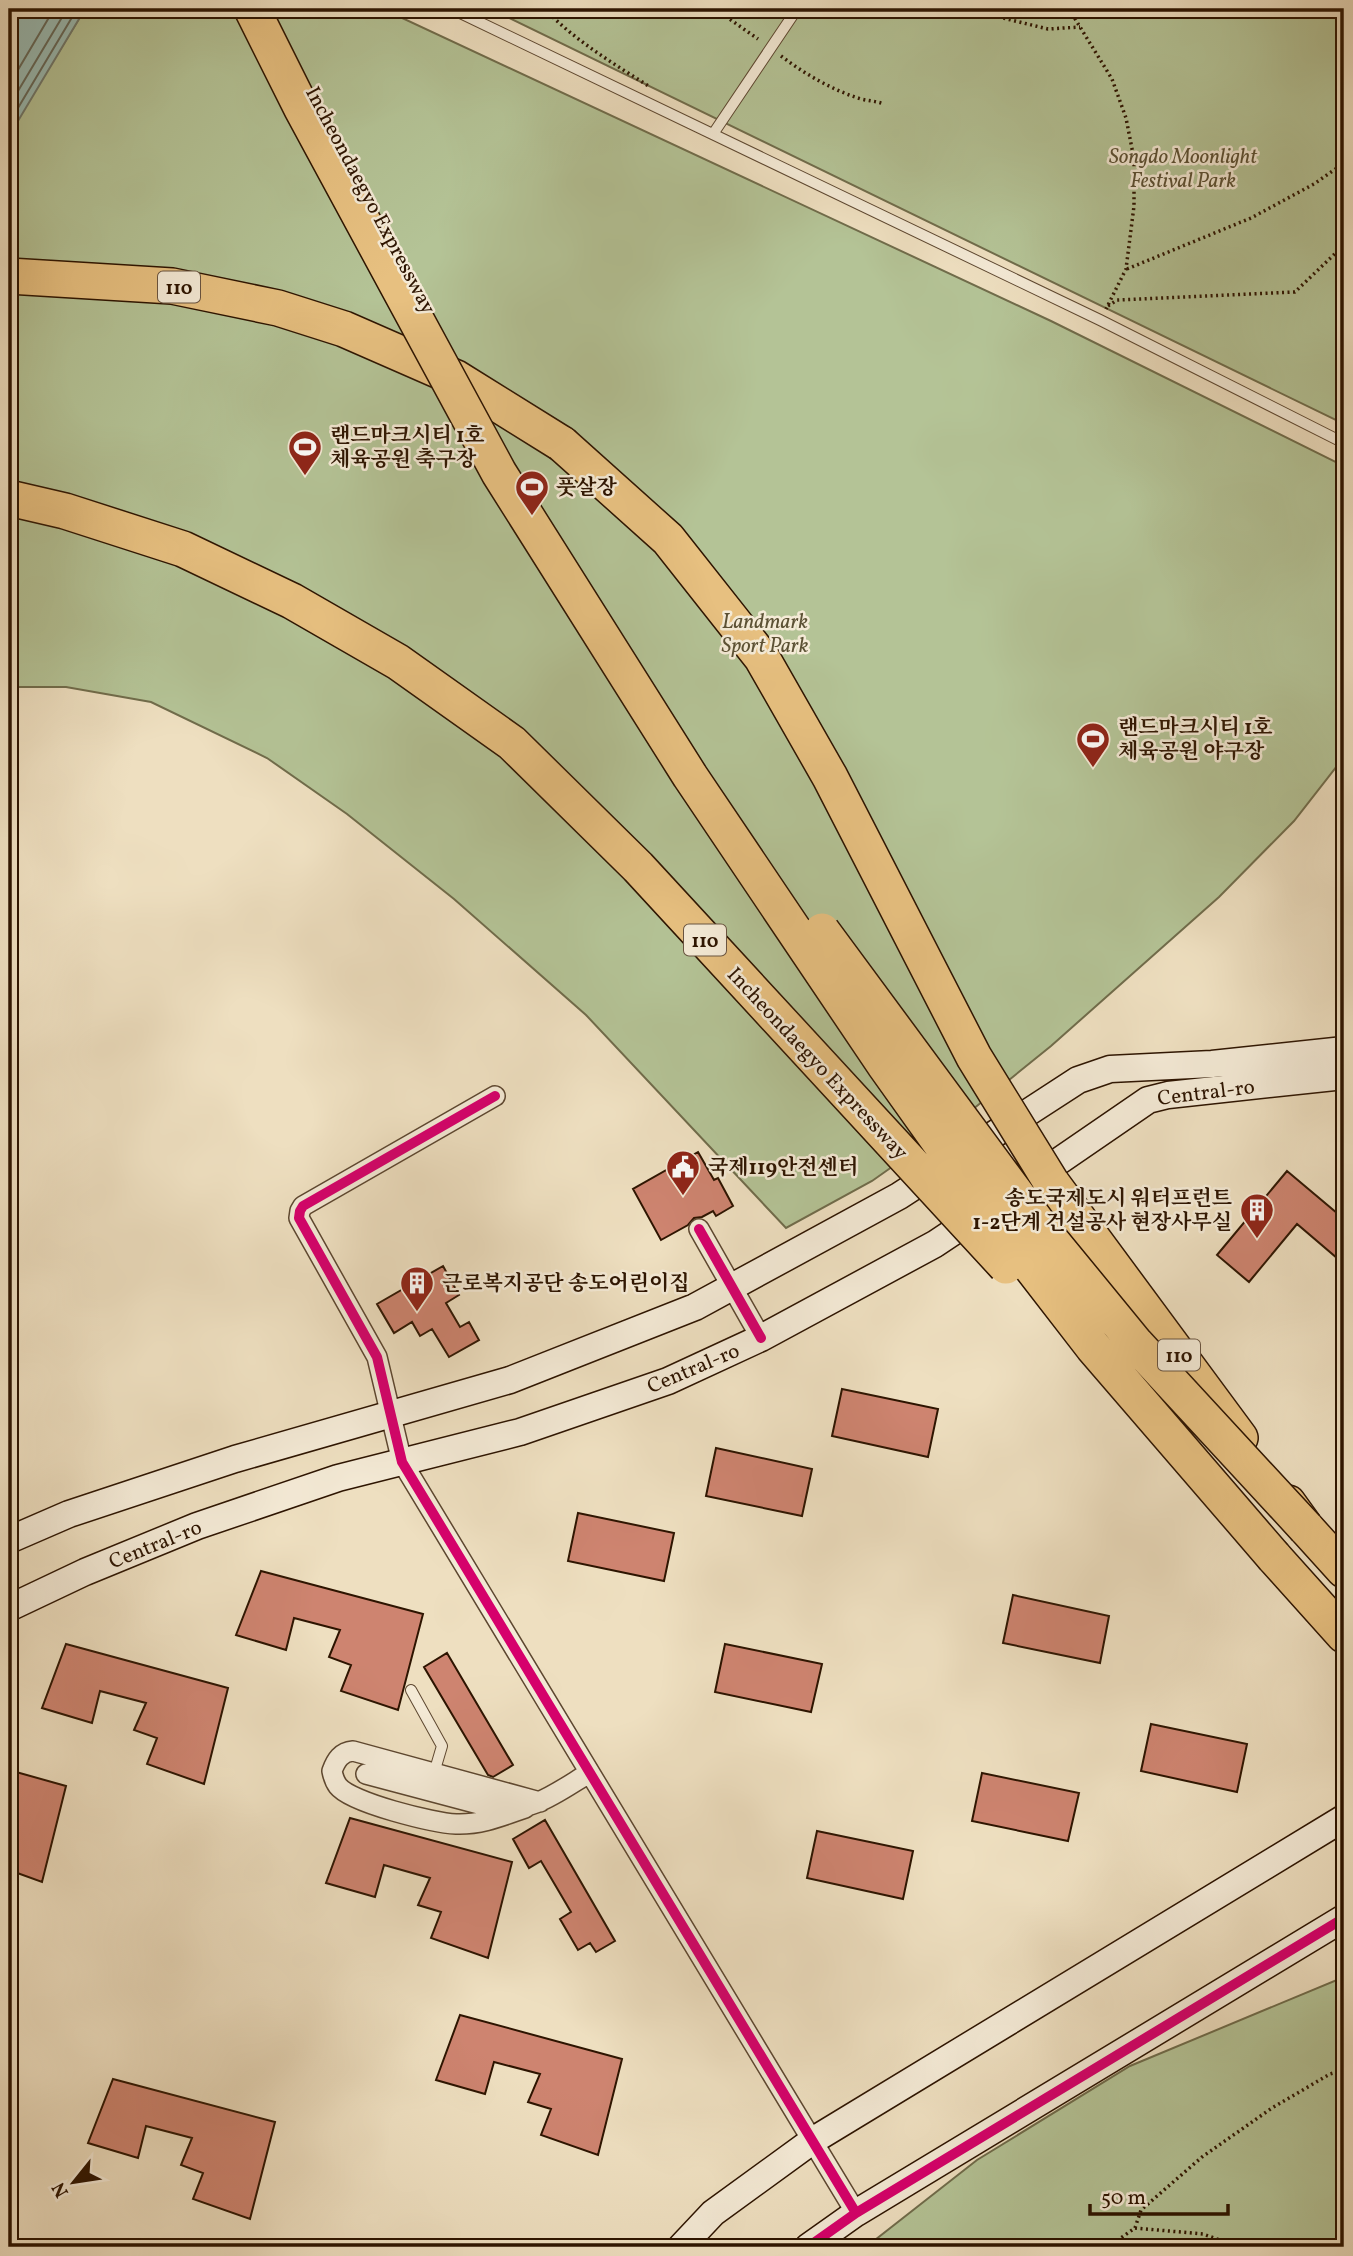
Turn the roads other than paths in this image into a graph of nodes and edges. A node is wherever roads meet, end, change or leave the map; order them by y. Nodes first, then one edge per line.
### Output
1 (253, 9) edge
2 (271, 9) edge
3 (452, 9) edge
4 (797, 9) edge
5 (713, 134) junction
6 (9, 276) edge
7 (1344, 443) edge
8 (9, 498) edge
9 (1344, 1049) edge
10 (1344, 1076) edge
11 (495, 1096) dead end
12 (699, 1229) dead end
13 (732, 1286) junction
14 (761, 1338) junction
15 (391, 1415) junction
16 (402, 1462) junction
17 (1306, 1528) junction
18 (9, 1541) edge
19 (1274, 1557) junction
20 (1344, 1570) edge
21 (9, 1608) edge
22 (1344, 1635) edge
23 (411, 1690) dead end
24 (434, 1773) junction
25 (589, 1773) junction
26 (366, 1774) dead end
27 (533, 1805) junction
28 (1344, 1818) edge
29 (1344, 1918) edge
30 (812, 2141) junction
31 (856, 2213) junction
32 (681, 2247) edge
33 (808, 2247) edge

1 - 19 highway, Incheondaegyo Expressway, bridge
2 - 17 highway, Incheondaegyo Expressway, bridge
3 - 5 lane
4 - 5 lane
5 - 7 lane
6 - 17 highway, Incheondaegyo Expressway / 110, bridge
8 - 19 highway, Incheondaegyo Expressway / 110, bridge
9 - 13 main road, Central-ro
10 - 14 main road, Central-ro
11 - 15 street
12 - 13 street
13 - 14 street
13 - 15 main road, Central-ro
14 - 16 main road, Central-ro
15 - 16 street
15 - 18 main road, Central-ro
16 - 21 main road, Central-ro
16 - 25 street
17 - 20 highway, Incheondaegyo Expressway / 110
19 - 22 highway, Incheondaegyo Expressway / 110
23 - 24 lane
24 - 27 street
24 - 27 street
25 - 27 street
25 - 30 street
26 - 27 street
28 - 30 main road
29 - 31 main road
30 - 31 street
30 - 32 main road
31 - 33 main road

